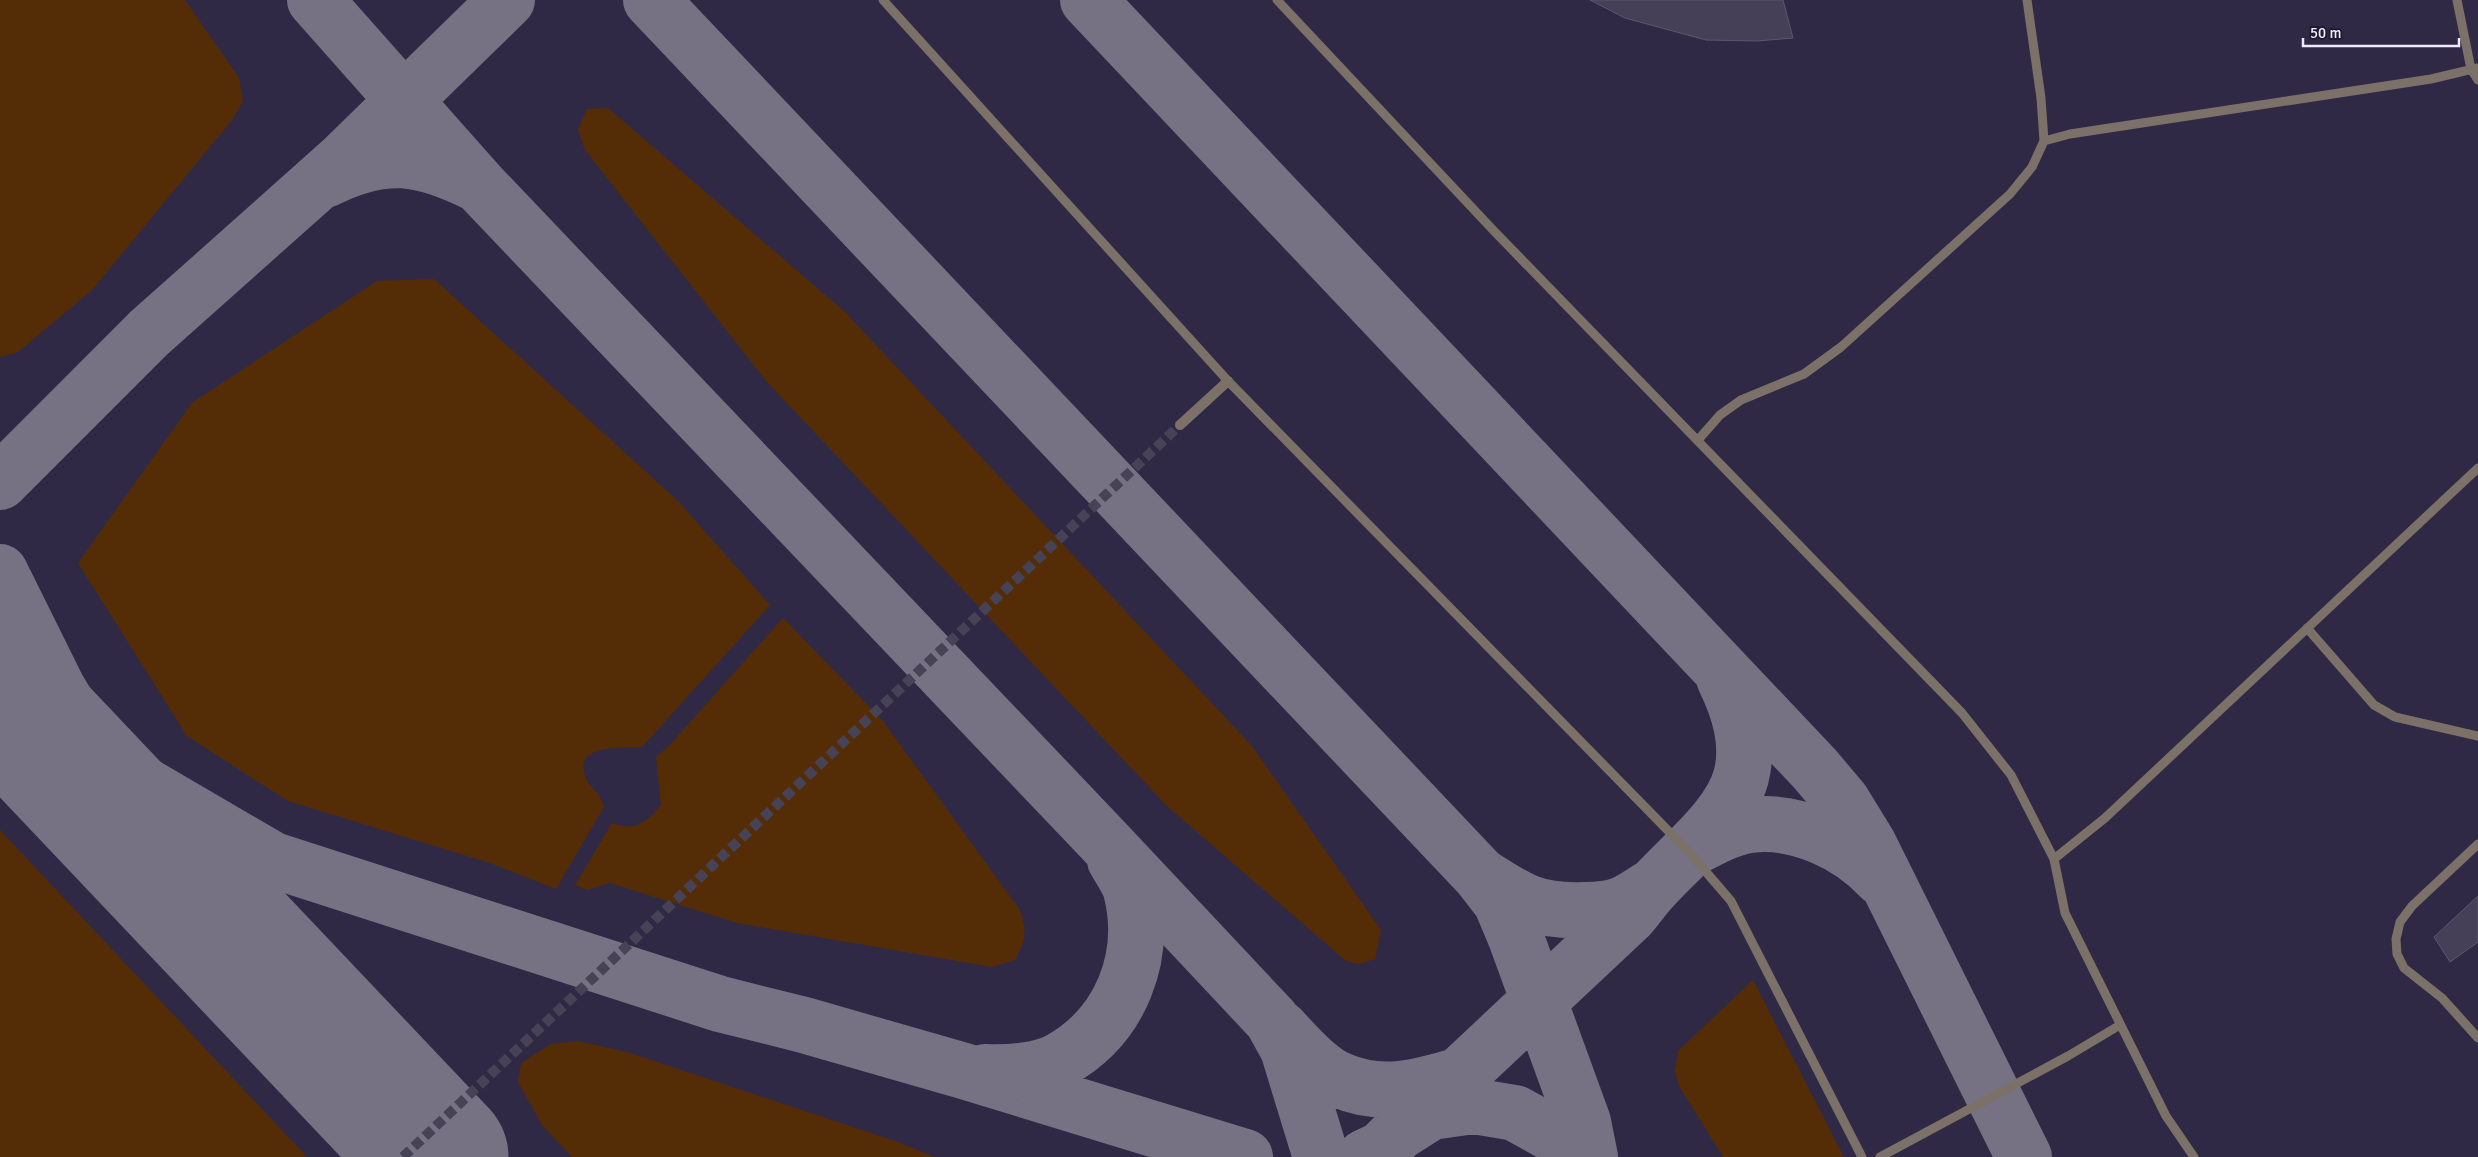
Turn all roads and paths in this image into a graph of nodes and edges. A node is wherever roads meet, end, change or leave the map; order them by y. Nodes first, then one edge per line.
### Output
1 (883, 0) edge
2 (1277, 0) edge
3 (2027, 0) edge
4 (2457, 0) edge
5 (2475, 68) edge
6 (2478, 80) edge
7 (2044, 141) junction
8 (1228, 382) junction
9 (1180, 425) tunnel mouth
10 (1698, 440) junction
11 (2478, 468) edge
12 (2307, 628) junction
13 (2478, 736) edge
14 (2478, 844) edge
15 (2054, 859) junction
16 (2120, 1025) junction
17 (2478, 1038) edge
18 (1862, 1157) edge
19 (1880, 1157) edge
20 (2194, 1157) edge

1 - 8 lane
2 - 10 lane
3 - 7 lane
4 - 5 lane
5 - 6 lane
5 - 7 lane
7 - 10 lane
8 - 9 street
8 - 18 lane
10 - 15 lane
11 - 12 lane
12 - 13 lane
12 - 15 lane
14 - 17 lane
15 - 16 lane
16 - 19 lane
16 - 20 lane

